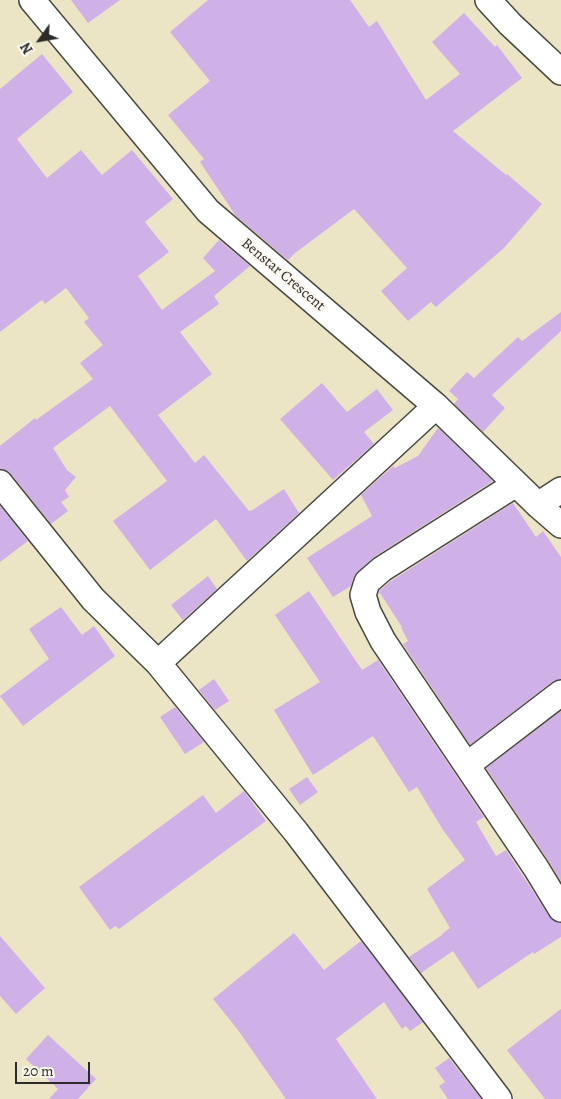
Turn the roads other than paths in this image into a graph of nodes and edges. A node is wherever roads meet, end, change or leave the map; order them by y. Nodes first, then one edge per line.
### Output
1 (32, 0) edge
2 (488, 0) edge
3 (561, 72) edge
4 (436, 406) junction
5 (0, 483) edge
6 (516, 484) junction
7 (561, 490) edge
8 (538, 505) junction
9 (561, 525) edge
10 (158, 663) junction
11 (561, 693) edge
12 (466, 765) junction
13 (561, 909) edge
14 (499, 1099) edge

1 - 4 street, Benstar Crescent
2 - 3 street
4 - 6 street, Benstar Crescent
4 - 10 street
5 - 10 street
6 - 8 street, Benstar Crescent
6 - 12 street
7 - 8 street
8 - 9 street, Benstar Crescent
10 - 14 street
11 - 12 street
12 - 13 street

